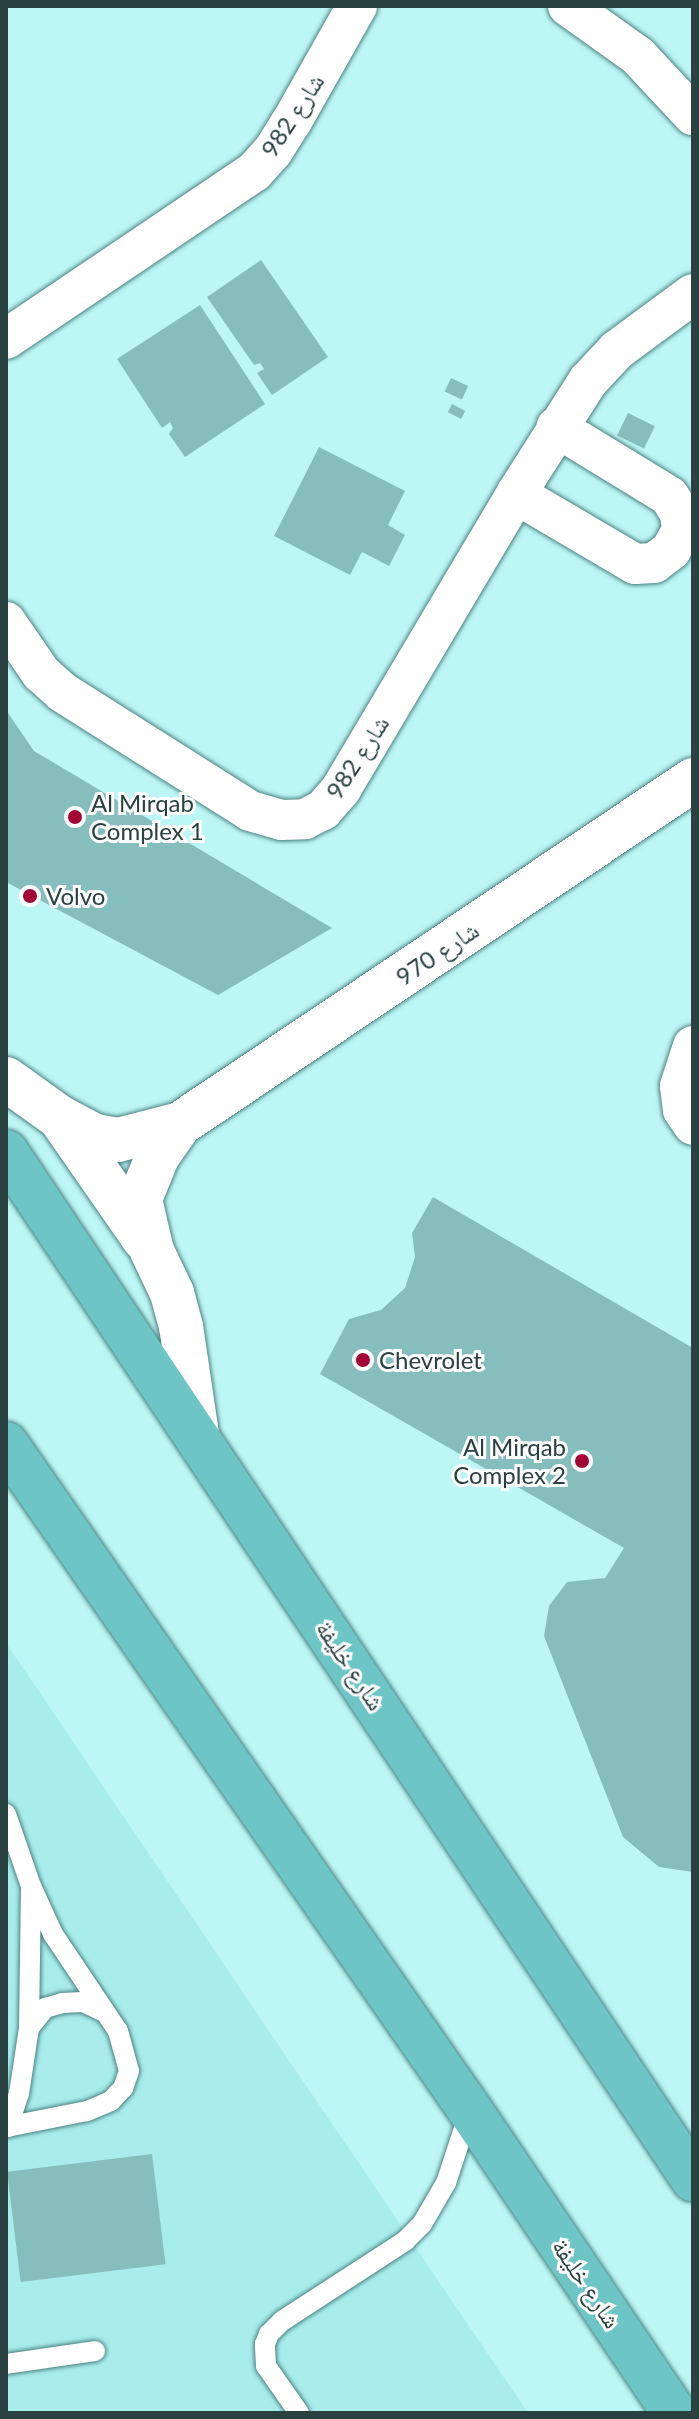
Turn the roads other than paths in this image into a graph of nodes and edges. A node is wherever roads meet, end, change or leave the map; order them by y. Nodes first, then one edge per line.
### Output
1 (357, 6) edge
2 (568, 6) edge
3 (688, 93) edge
4 (693, 294) edge
5 (6, 339) edge
6 (556, 427) junction
7 (516, 494) junction
8 (6, 622) edge
9 (693, 780) edge
10 (693, 1046) edge
11 (6, 1079) edge
12 (59, 1117) junction
13 (180, 1124) junction
14 (693, 1125) edge
15 (6, 1152) edge
16 (152, 1251) junction
17 (197, 1435) junction
18 (6, 1444) edge
19 (6, 1814) edge
20 (31, 1886) junction
21 (102, 2011) junction
22 (29, 2028) junction
23 (470, 2110) junction
24 (7, 2127) edge
25 (693, 2179) edge
26 (95, 2351) dead end
27 (6, 2364) edge
28 (299, 2413) edge
29 (674, 2413) edge

1 - 5 street, شارع 982
2 - 3 street
4 - 6 street, شارع 982
6 - 7 street, شارع 982
6 - 7 street
7 - 8 street, شارع 982
9 - 13 street, شارع 970
10 - 14 street
11 - 12 street, شارع 970
12 - 13 street, شارع 970
12 - 16 street
13 - 16 street, شارع 970
15 - 17 main road, شارع خليفة
16 - 17 street, شارع 970
17 - 25 main road, شارع خليفة
18 - 23 main road, شارع خليفة
19 - 20 lane
20 - 21 lane
20 - 22 lane
21 - 22 lane
21 - 24 lane
22 - 24 lane
23 - 28 lane
23 - 29 main road, شارع خليفة
26 - 27 lane

